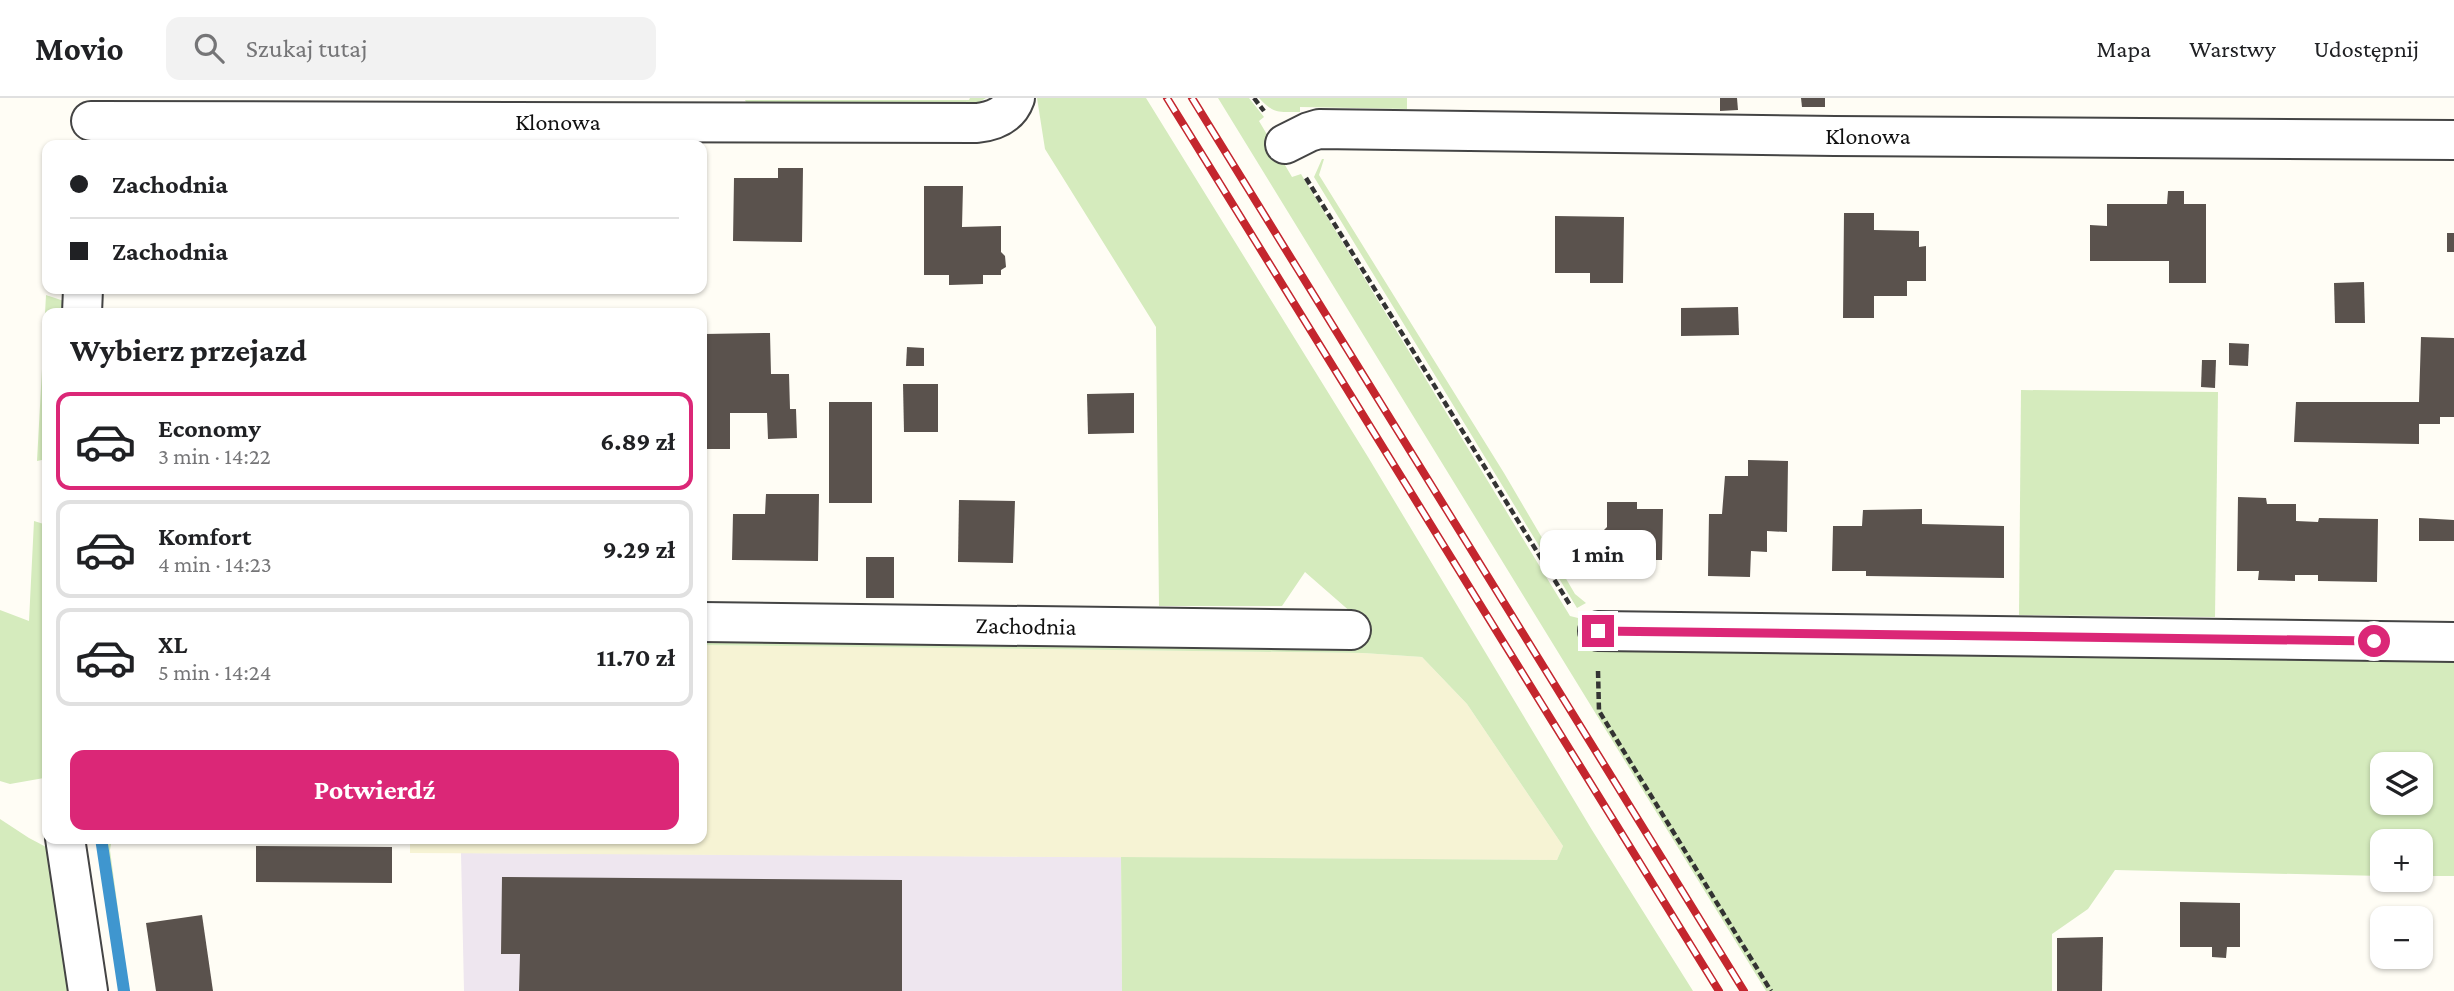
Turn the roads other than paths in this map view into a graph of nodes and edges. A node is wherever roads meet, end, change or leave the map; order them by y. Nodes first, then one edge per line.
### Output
1 (1015, 98) edge
2 (91, 121) edge
3 (2454, 140) edge
4 (1285, 144) road end
5 (707, 622) edge
6 (1351, 629) dead end
7 (1598, 631) road end
8 (2454, 642) edge
9 (66, 844) edge
10 (88, 991) edge

1 - 2 street, Klonowa
3 - 4 street, Klonowa
5 - 6 street, Zachodnia
7 - 8 street
9 - 10 street

